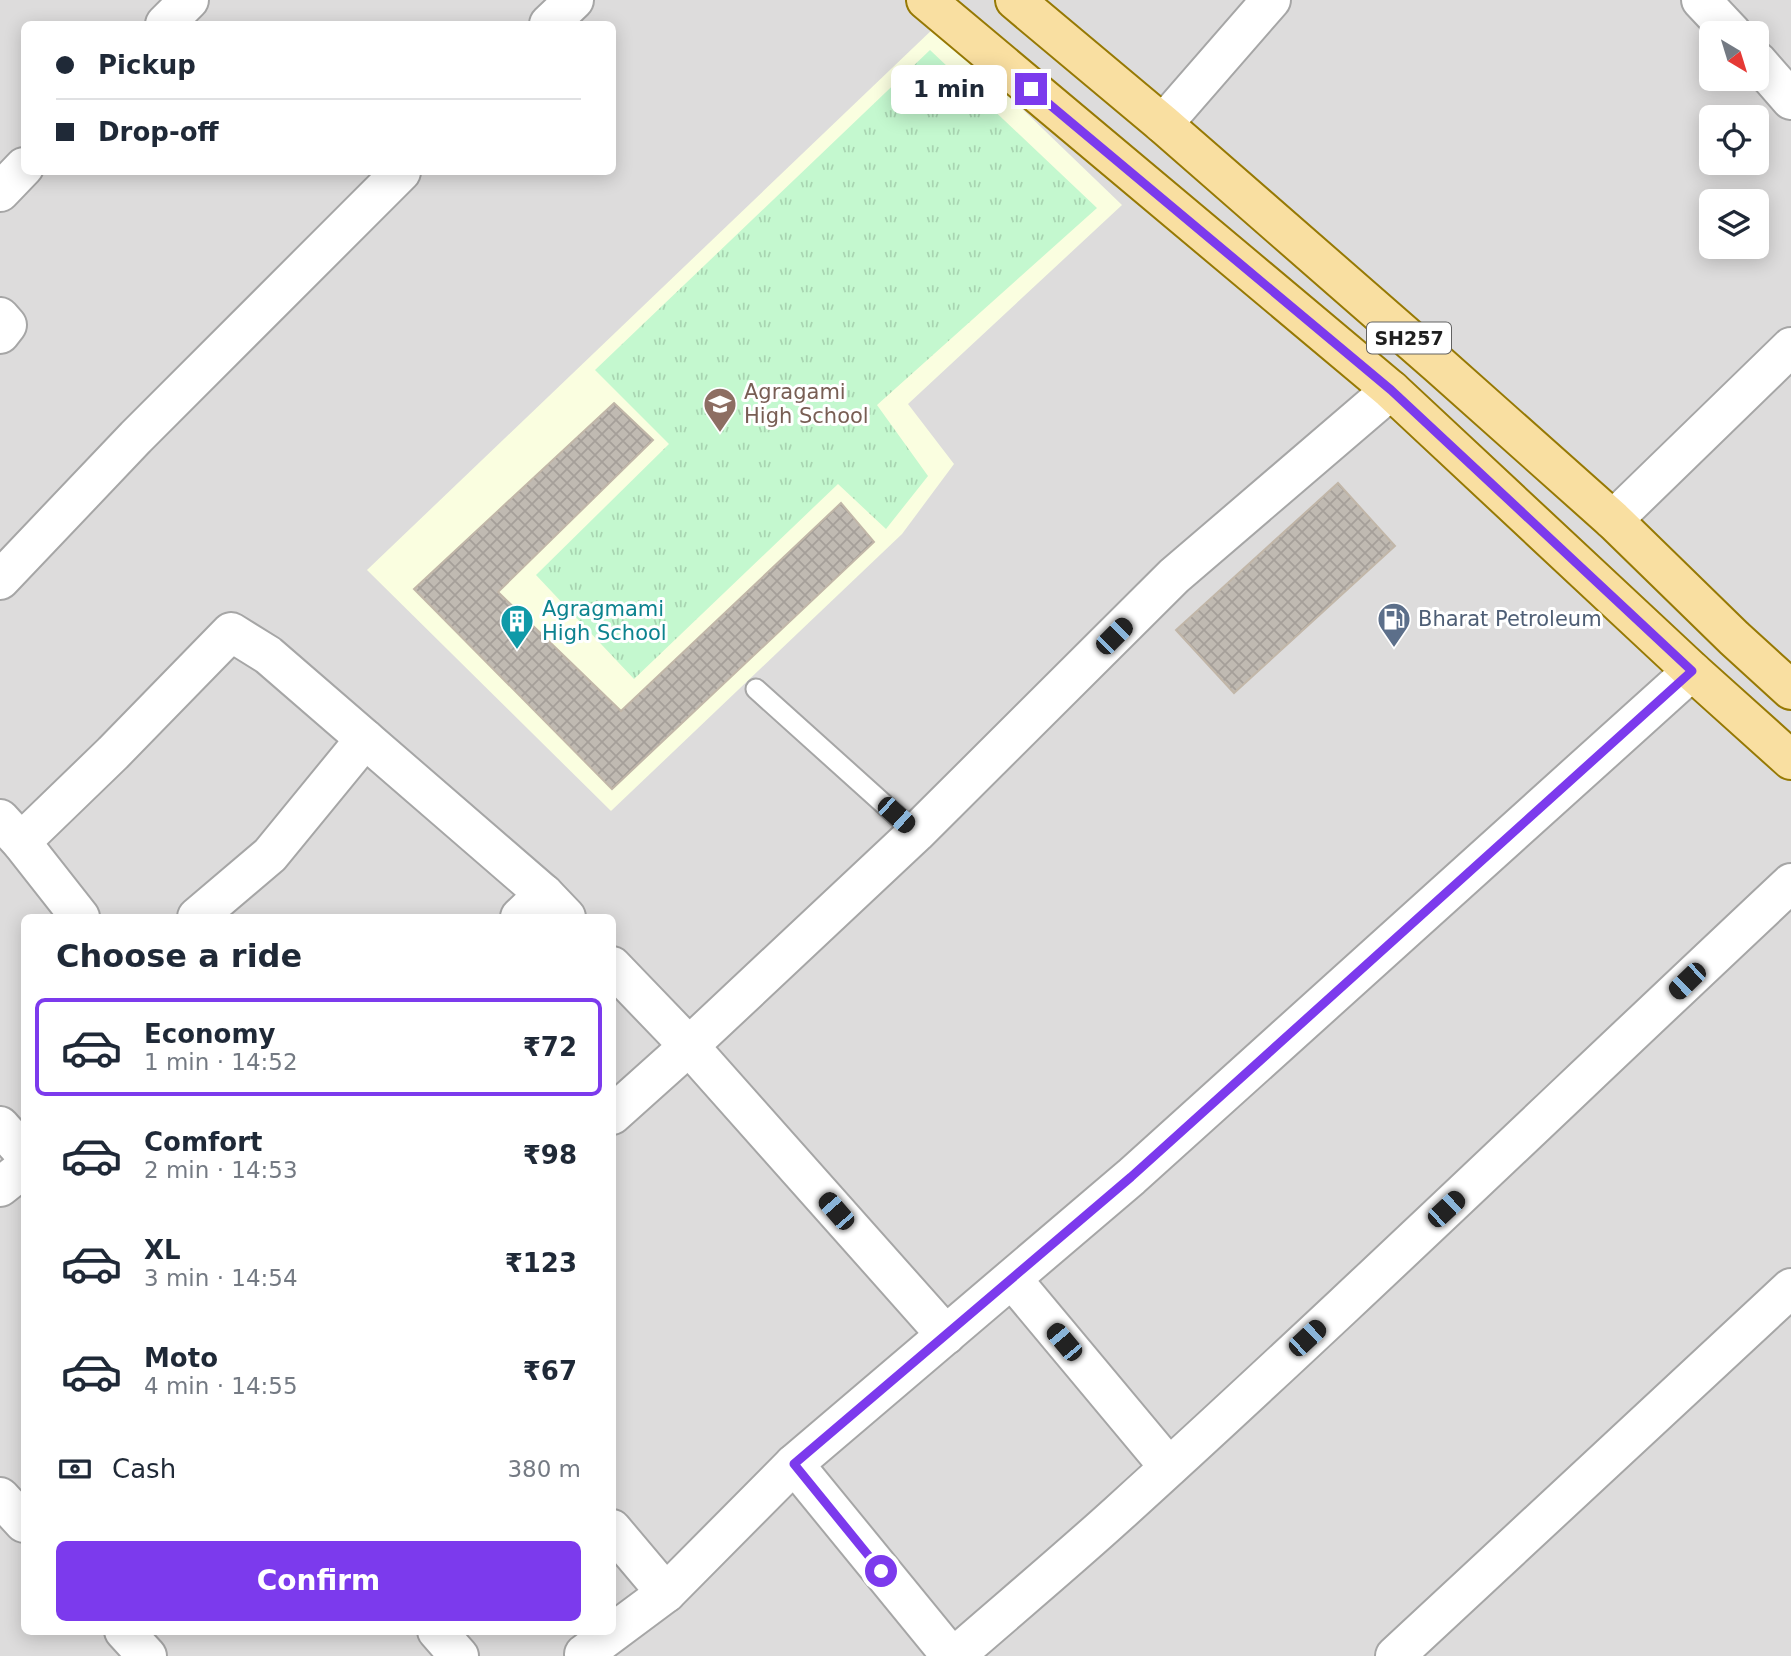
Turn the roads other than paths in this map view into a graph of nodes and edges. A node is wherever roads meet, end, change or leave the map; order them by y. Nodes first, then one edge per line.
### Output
1 (188, 0) edge
2 (574, 0) edge
3 (926, 0) edge
4 (1015, 0) edge
5 (1271, 0) edge
6 (1701, 0) edge
7 (168, 21) edge
8 (552, 21) edge
9 (1720, 21) edge
10 (1769, 75) edge
11 (1791, 100) edge
12 (1164, 124) junction
13 (21, 170) edge
14 (398, 175) edge
15 (0, 192) edge
16 (0, 317) edge
17 (0, 334) edge
18 (1791, 347) edge
19 (1391, 390) junction
20 (1613, 520) junction
21 (0, 580) edge
22 (1692, 671) junction
23 (756, 689) dead end
24 (1791, 690) edge
25 (365, 739) junction
26 (1791, 760) edge
27 (10, 831) edge
28 (916, 832) junction
29 (1791, 883) edge
30 (544, 909) edge
31 (77, 914) edge
32 (201, 914) edge
33 (616, 970) edge
34 (689, 1046) junction
35 (616, 1111) edge
36 (0, 1125) edge
37 (21, 1150) edge
38 (21, 1170) edge
39 (0, 1187) edge
40 (1012, 1279) junction
41 (1791, 1288) edge
42 (946, 1335) junction
43 (794, 1464) junction
44 (1169, 1467) junction
45 (0, 1497) edge
46 (21, 1520) edge
47 (616, 1534) edge
48 (666, 1593) junction
49 (616, 1631) edge
50 (128, 1635) edge
51 (441, 1635) edge
52 (610, 1635) edge
53 (584, 1655) edge
54 (147, 1656) edge
55 (459, 1656) edge
56 (953, 1656) edge
57 (1395, 1656) edge

1 - 7 street
2 - 8 street
3 - 19 main road, SH257
4 - 12 main road, SH257
5 - 12 street
6 - 9 street
10 - 11 street
12 - 20 main road, SH257
13 - 15 street
14 - 21 street
16 - 17 street
18 - 20 street
19 - 22 main road, SH257
19 - 28 street
20 - 24 main road, SH257
22 - 26 main road, SH257
22 - 40 street
23 - 28 lane
25 - 27 street
25 - 30 street
25 - 32 street
27 - 31 street
28 - 34 street
29 - 44 street
33 - 34 street
34 - 35 street
34 - 42 street
36 - 37 street
38 - 39 street
40 - 42 street
40 - 44 street
41 - 57 street
42 - 43 street
43 - 48 street
43 - 56 street
44 - 56 street
45 - 46 street
47 - 48 street
48 - 49 street
50 - 54 street
51 - 55 street
52 - 53 street

